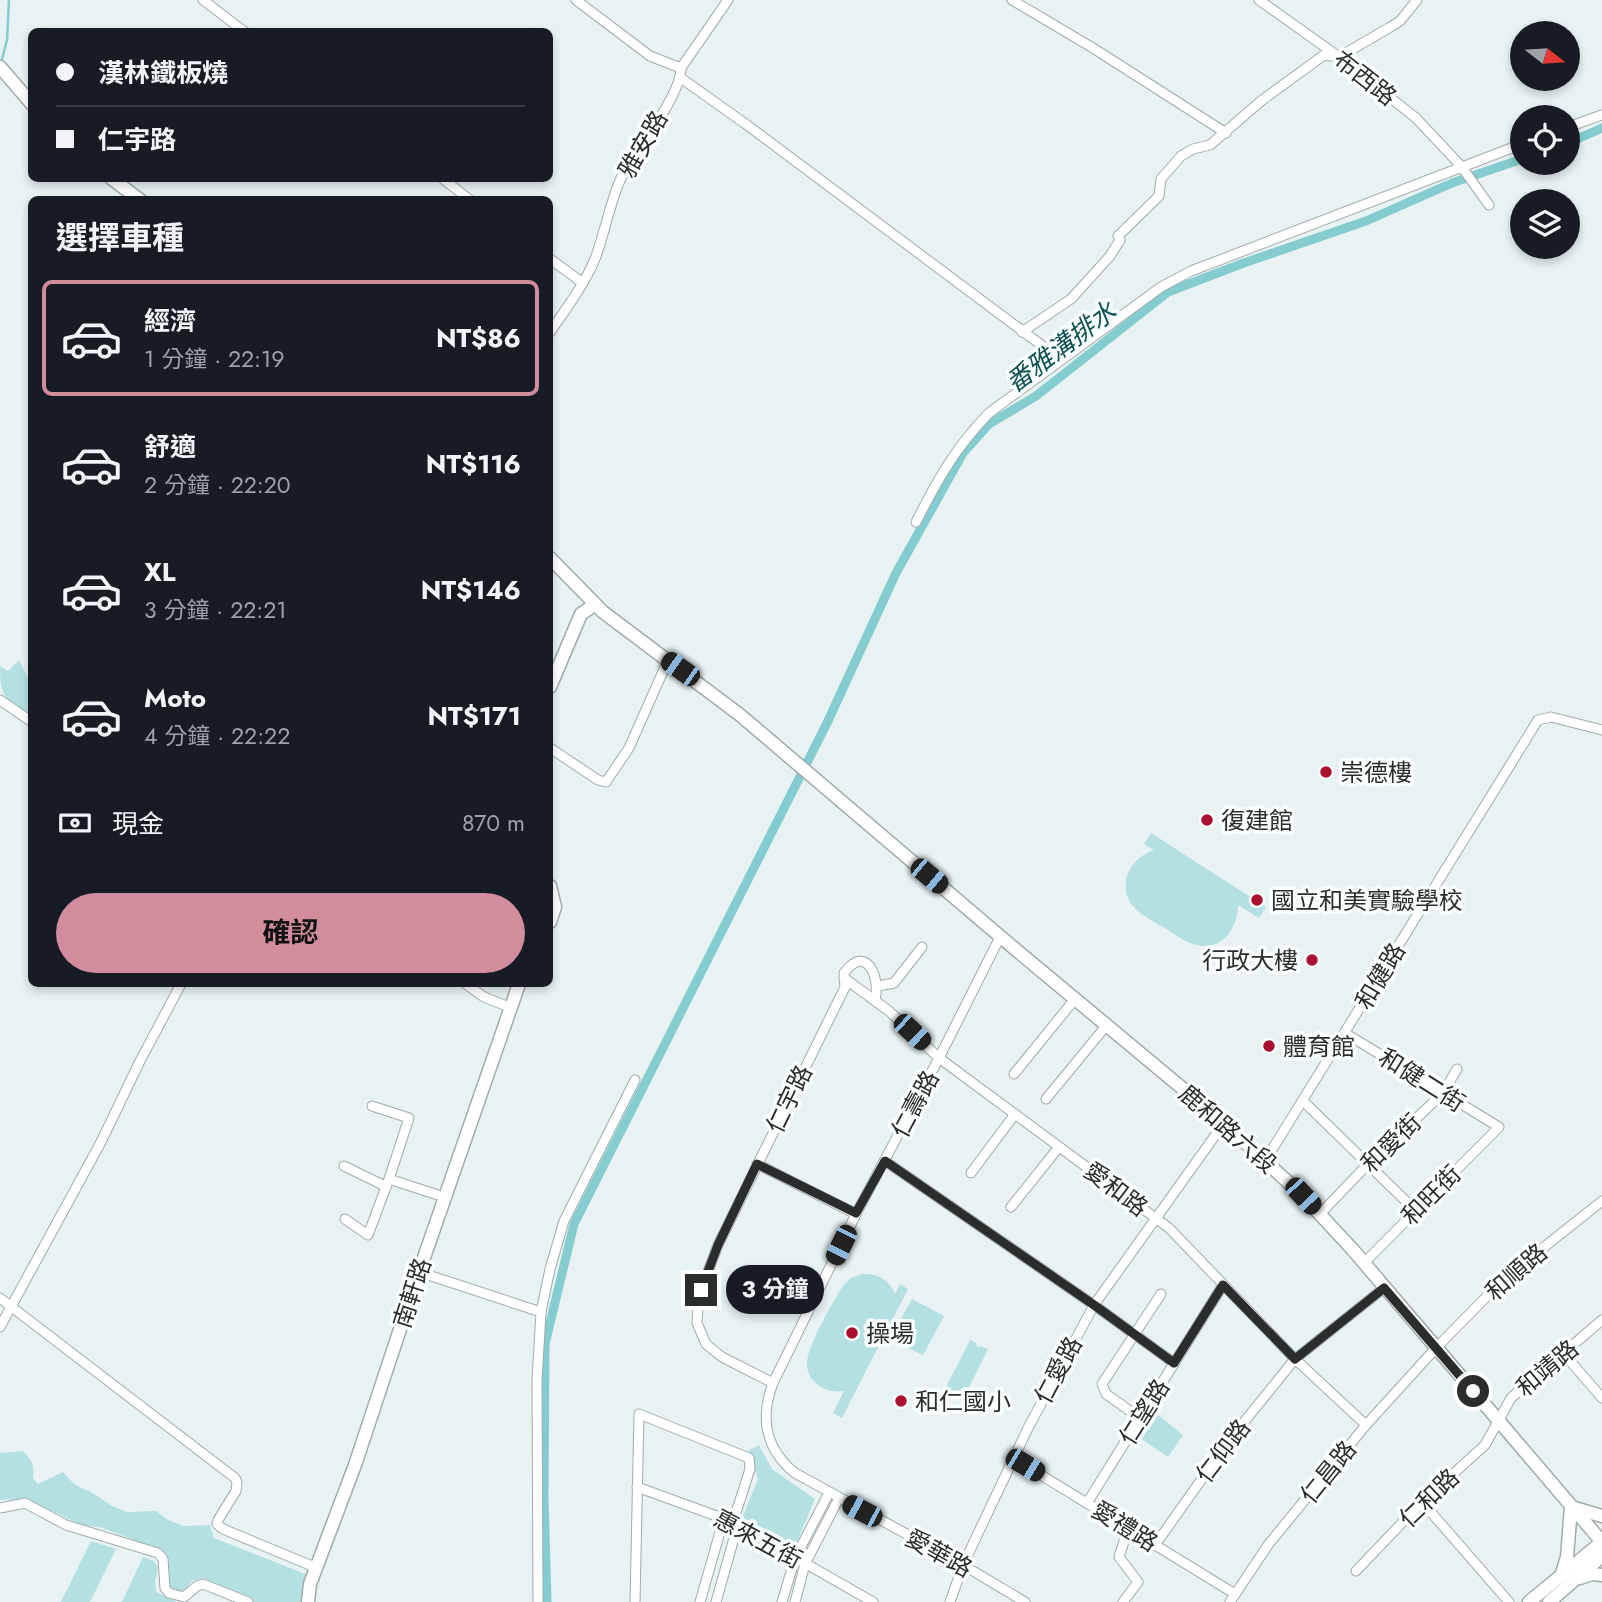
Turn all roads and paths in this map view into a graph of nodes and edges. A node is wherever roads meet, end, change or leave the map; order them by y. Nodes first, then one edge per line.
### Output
1 (202, 0) edge
2 (576, 0) edge
3 (728, 0) edge
4 (1012, 0) edge
5 (1259, 0) edge
6 (1417, 0) edge
7 (240, 28) edge
8 (1339, 57) junction
9 (2, 70) edge
10 (681, 73) junction
11 (28, 99) edge
12 (1602, 115) edge
13 (1580, 123) edge
14 (1226, 133) junction
15 (1510, 149) edge
16 (1462, 169) junction
17 (116, 182) edge
18 (447, 182) edge
19 (135, 196) edge
20 (465, 196) edge
21 (1489, 205) dead end
22 (553, 260) edge
23 (583, 283) junction
24 (553, 328) edge
25 (1022, 332) junction
26 (1060, 359) junction
27 (916, 522) dead end
28 (553, 561) edge
29 (594, 605) junction
30 (667, 660) junction
31 (553, 680) edge
32 (0, 700) edge
33 (28, 719) edge
34 (1602, 730) edge
35 (553, 750) edge
36 (1000, 937) junction
37 (922, 947) dead end
38 (844, 978) junction
39 (878, 986) junction
40 (179, 987) edge
41 (470, 987) edge
42 (518, 987) edge
43 (1075, 999) junction
44 (875, 1000) junction
45 (509, 1007) junction
46 (1106, 1026) junction
47 (1345, 1033) junction
48 (939, 1058) junction
49 (1457, 1069) dead end
50 (1014, 1074) dead end
51 (635, 1080) dead end
52 (1443, 1093) junction
53 (1046, 1099) dead end
54 (1303, 1101) junction
55 (372, 1106) dead end
56 (1015, 1114) junction
57 (1224, 1122) junction
58 (1499, 1127) joint
59 (1059, 1147) junction
60 (885, 1161) junction
61 (1265, 1161) junction
62 (757, 1164) junction
63 (1368, 1164) junction
64 (344, 1166) dead end
65 (971, 1173) dead end
66 (387, 1183) junction
67 (444, 1197) junction
68 (1602, 1201) edge
69 (1011, 1207) dead end
70 (1415, 1210) junction
71 (856, 1213) junction
72 (1320, 1214) junction
73 (1154, 1218) junction
74 (345, 1219) dead end
75 (1364, 1263) junction
76 (419, 1272) junction
77 (1223, 1285) junction
78 (1384, 1288) junction
79 (1161, 1294) dead end
80 (0, 1298) edge
81 (1094, 1305) junction
82 (11, 1306) junction
83 (541, 1312) junction
84 (1602, 1320) edge
85 (0, 1327) edge
86 (1135, 1334) junction
87 (1435, 1349) junction
88 (1564, 1354) junction
89 (1295, 1359) junction
90 (1174, 1363) junction
91 (773, 1382) junction
92 (1602, 1398) edge
93 (1140, 1418) junction
94 (1499, 1422) junction
95 (1366, 1424) junction
96 (1015, 1458) junction
97 (637, 1487) junction
98 (830, 1493) junction
99 (839, 1498) junction
100 (1422, 1502) junction
101 (1087, 1503) junction
102 (1571, 1507) junction
103 (0, 1508) edge
104 (1602, 1516) edge
105 (733, 1522) junction
106 (1128, 1529) junction
107 (1602, 1542) edge
108 (1155, 1545) junction
109 (1602, 1556) edge
110 (795, 1558) junction
111 (805, 1564) junction
112 (963, 1565) junction
113 (317, 1568) junction
114 (1356, 1570) dead end
115 (1602, 1575) edge
116 (1561, 1576) junction
117 (1577, 1579) junction
118 (859, 1598) edge
119 (1232, 1598) edge
120 (248, 1602) edge
121 (309, 1602) edge
122 (538, 1602) edge
123 (635, 1602) edge
124 (701, 1602) edge
125 (716, 1602) edge
126 (782, 1602) edge
127 (795, 1602) edge
128 (873, 1602) edge
129 (950, 1602) edge
130 (1025, 1602) edge
131 (1123, 1602) edge
132 (1509, 1602) edge
133 (1530, 1602) edge
134 (1549, 1602) edge

1 - 7 street
2 - 10 street
3 - 10 street, 雅安路
4 - 14 street
5 - 8 street, 布西路
6 - 8 street
8 - 14 street
8 - 16 street, 布西路
9 - 11 main road
10 - 23 street, 雅安路
10 - 25 street
12 - 13 street
14 - 25 street
15 - 16 street
16 - 21 street, 布西路
16 - 26 street
17 - 19 main road
18 - 20 street
22 - 23 street
23 - 24 street, 雅安路
25 - 26 street
26 - 27 street
28 - 29 main road, 鹿和路六段
29 - 30 main road, 鹿和路六段
29 - 31 main road
30 - 35 street
30 - 36 main road, 鹿和路六段
32 - 33 street
34 - 47 street, 和健路
36 - 43 main road, 鹿和路六段
36 - 48 street, 仁壽路
37 - 39 street
38 - 39 street
38 - 44 street, 愛和路
38 - 62 street, 仁宇路
39 - 44 street
40 - 82 street
41 - 45 street
42 - 45 main road, 南軒路
43 - 46 main road, 鹿和路六段
43 - 50 street
44 - 48 street, 愛和路
45 - 67 main road, 南軒路
46 - 53 street
46 - 57 main road, 鹿和路六段
47 - 52 street, 和健二街
47 - 54 street, 和健路
48 - 56 street, 愛和路
48 - 60 street, 仁壽路
49 - 52 street, 和愛街
51 - 83 street
52 - 58 street, 和健二街
52 - 63 street, 和愛街
54 - 61 street, 和健路
54 - 63 street
55 - 66 street
56 - 59 street, 愛和路
56 - 65 street
57 - 61 main road, 鹿和路六段
57 - 73 street, 仁愛路
58 - 70 street, 和旺街
59 - 69 street
59 - 73 street, 愛和路
60 - 71 street, 仁壽路
60 - 81 street
61 - 72 main road, 鹿和路六段
62 - 71 street
62 - 91 street, 仁宇路
63 - 70 street
63 - 72 street, 和愛街
64 - 66 street
66 - 67 street
66 - 74 street
67 - 76 main road, 南軒路
68 - 87 street, 和順路
70 - 75 street, 和旺街
71 - 91 street, 仁壽路
72 - 75 main road, 鹿和路六段
73 - 77 street, 愛和路
73 - 81 street, 仁愛路
75 - 78 main road, 鹿和路六段
76 - 83 street
76 - 113 main road, 南軒路
77 - 89 street, 愛和路
77 - 90 street, 仁望路
78 - 87 main road, 鹿和路六段
78 - 89 street, 仁仰路
79 - 86 street
80 - 82 street
81 - 86 street
81 - 96 street, 仁愛路
82 - 85 street
82 - 113 street
83 - 122 street
84 - 88 street, 和靖路
86 - 90 street
86 - 93 street
87 - 94 main road, 鹿和路六段
87 - 95 street, 仁昌路
88 - 92 street
88 - 94 street, 和靖路
89 - 95 street, 愛和路
89 - 108 street, 仁仰路
90 - 93 street, 仁望路
91 - 98 street, 愛華路
93 - 101 street, 仁望路
94 - 100 street, 仁和路
94 - 102 main road, 鹿和路六段
95 - 119 street, 仁昌路
96 - 101 street, 愛禮路
96 - 112 street, 仁愛路
97 - 105 street, 惠來五街
97 - 105 street
97 - 123 street
98 - 99 street, 愛華路
98 - 110 street
99 - 111 street
99 - 112 street, 愛華路
100 - 114 street, 仁和路
100 - 132 street
101 - 106 street, 愛禮路
102 - 104 main road
102 - 107 main road, 鹿和路六段
102 - 116 main road
103 - 120 street
105 - 110 street, 惠來五街
105 - 124 street
105 - 125 street
106 - 108 street, 愛禮路
106 - 131 street
107 - 116 main road
108 - 119 street, 愛禮路
109 - 117 main road
110 - 111 street, 惠來五街
110 - 126 street
111 - 118 street, 惠來五街
111 - 127 street
112 - 129 street, 仁愛路
112 - 130 street, 愛華路
113 - 121 main road, 南軒路
115 - 117 main road
116 - 133 main road
117 - 134 main road
118 - 128 street, 惠來五街

